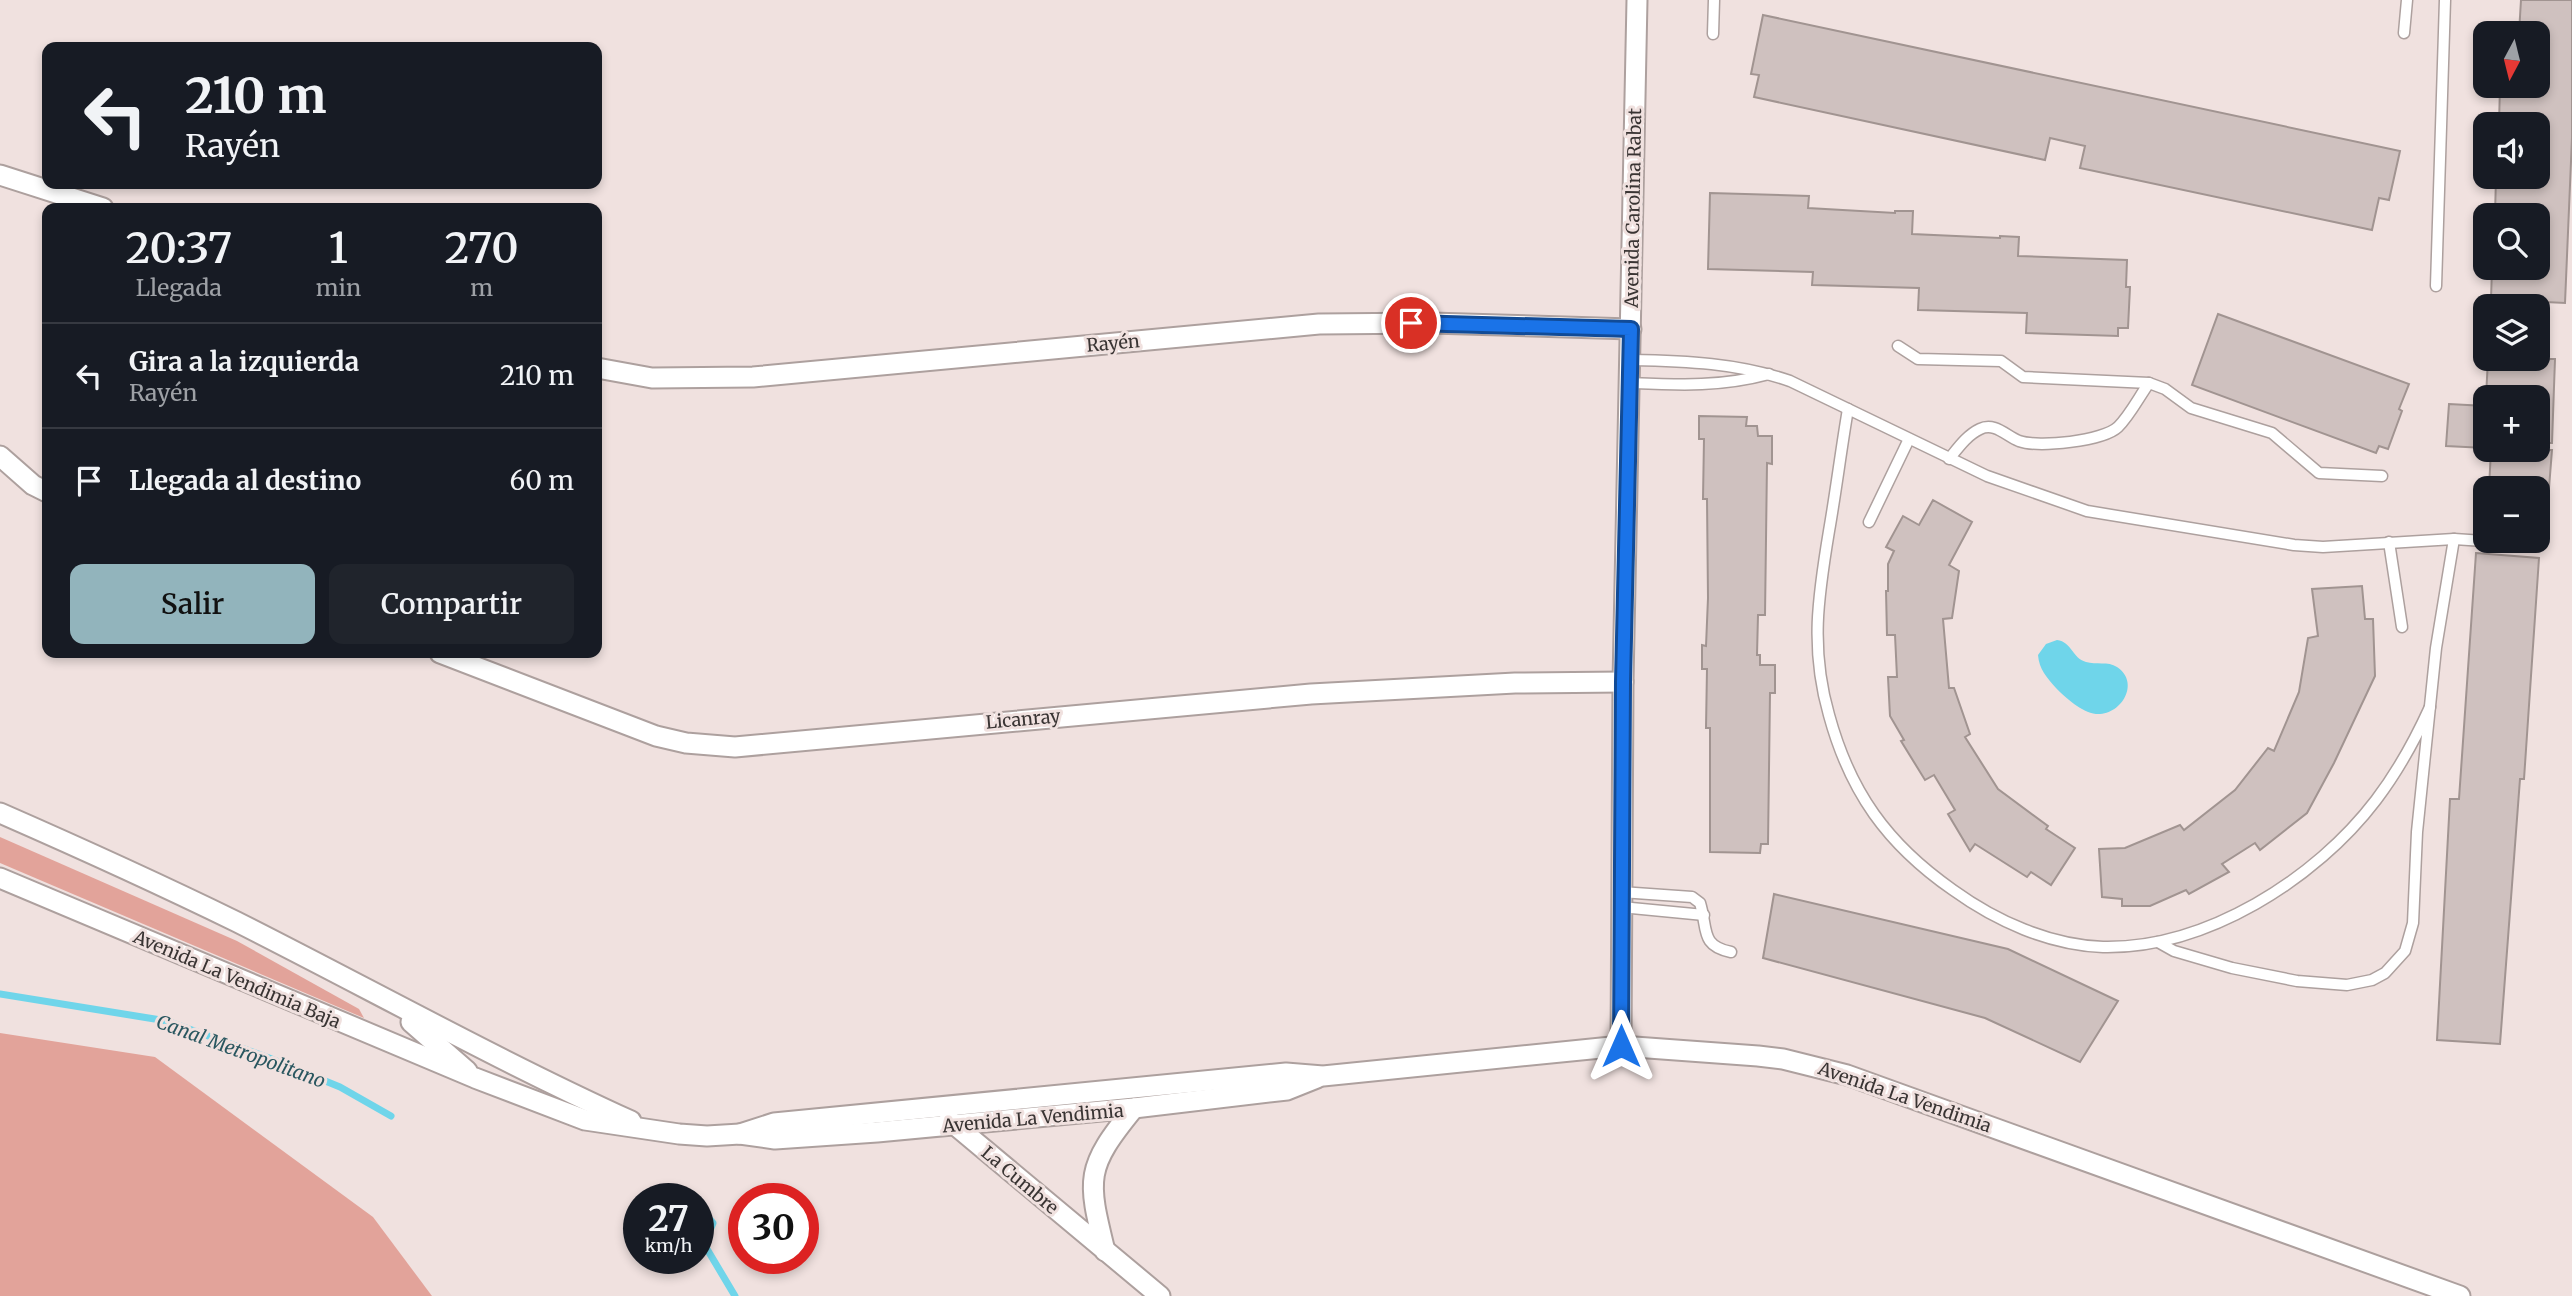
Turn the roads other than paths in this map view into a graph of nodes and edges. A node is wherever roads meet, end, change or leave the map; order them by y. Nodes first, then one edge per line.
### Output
1 (1637, 0) edge
2 (1714, 0) edge
3 (2407, 0) edge
4 (2445, 0) edge
5 (2404, 33) dead end
6 (1713, 34) dead end
7 (0, 175) edge
8 (42, 188) edge
9 (44, 189) edge
10 (87, 203) edge
11 (2436, 286) dead end
12 (1631, 329) junction
13 (1898, 346) dead end
14 (1631, 360) junction
15 (602, 369) edge
16 (1770, 374) junction
17 (1630, 383) junction
18 (2149, 383) junction
19 (1848, 409) junction
20 (1909, 439) junction
21 (0, 456) edge
22 (1949, 459) junction
23 (2382, 476) dead end
24 (42, 490) edge
25 (1868, 522) dead end
26 (2454, 539) junction
27 (2473, 540) edge
28 (2389, 542) junction
29 (2402, 627) dead end
30 (453, 658) edge
31 (1623, 682) junction
32 (2430, 707) junction
33 (0, 813) edge
34 (0, 878) edge
35 (1621, 900) junction
36 (1704, 915) junction
37 (2158, 942) junction
38 (1731, 952) dead end
39 (381, 996) junction
40 (1621, 1046) junction
41 (1323, 1076) junction
42 (475, 1078) junction
43 (936, 1108) junction
44 (1134, 1108) junction
45 (956, 1125) junction
46 (651, 1130) junction
47 (740, 1134) junction
48 (1105, 1251) junction
49 (1160, 1296) edge
50 (2460, 1296) edge

1 - 12 street, Avenida Carolina Rabat
2 - 6 lane
3 - 5 lane
4 - 11 lane
7 - 8 street
9 - 10 street
12 - 14 street, Avenida Carolina Rabat
12 - 15 street, Rayén
13 - 18 lane
14 - 16 lane
14 - 17 street, Avenida Carolina Rabat
16 - 17 lane
16 - 19 lane
17 - 31 street, Avenida Carolina Rabat
18 - 22 lane
18 - 23 lane
19 - 20 lane
19 - 37 lane
20 - 22 lane
20 - 25 lane
21 - 24 street
22 - 28 lane
26 - 27 lane
26 - 28 lane
26 - 32 lane
28 - 29 lane
30 - 31 street, Licanray
31 - 35 street, Avenida Carolina Rabat
32 - 37 lane
32 - 37 lane
33 - 39 street, Avenida La Vendimia Baja
34 - 42 street, Avenida La Vendimia Baja
35 - 36 lane
35 - 36 lane
35 - 40 street, Avenida Carolina Rabat
36 - 38 lane
39 - 42 street, Avenida La Vendimia Baja
39 - 46 street, Avenida La Vendimia Baja
40 - 41 street, Avenida La Vendimia
40 - 50 street, Avenida La Vendimia
41 - 43 street, Avenida La Vendimia
41 - 44 street, Avenida La Vendimia
42 - 46 street, Avenida La Vendimia Baja
43 - 45 street, La Cumbre
43 - 47 street, Avenida La Vendimia
44 - 45 street, Avenida La Vendimia
44 - 48 street
45 - 47 street, Avenida La Vendimia
45 - 48 street, La Cumbre
46 - 47 street, Avenida La Vendimia
48 - 49 street, La Cumbre

